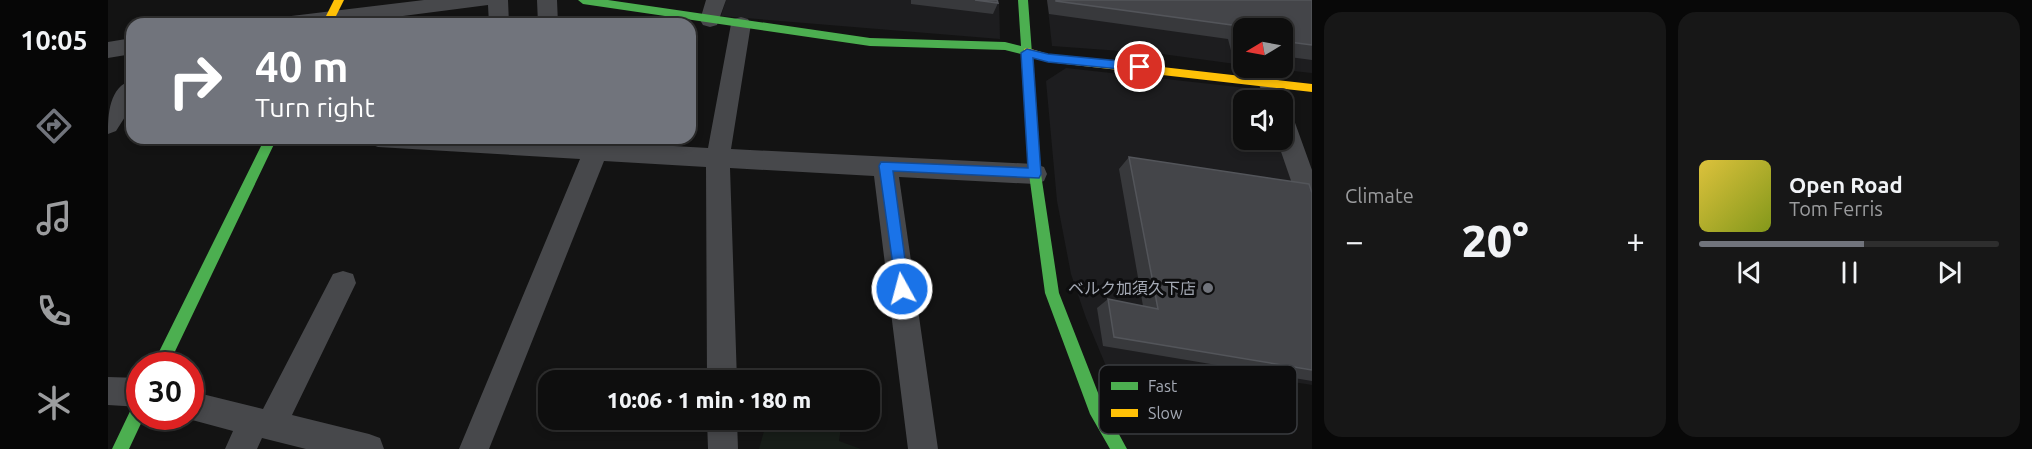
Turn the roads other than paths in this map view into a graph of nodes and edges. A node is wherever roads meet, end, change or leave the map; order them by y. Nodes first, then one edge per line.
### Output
1 (481, 0) edge
2 (498, 0) edge
3 (547, 0) edge
4 (583, 0) edge
5 (716, 0) edge
6 (1023, 0) edge
7 (332, 14) edge
8 (312, 18) edge
9 (499, 18) edge
10 (548, 18) edge
11 (710, 20) junction
12 (741, 24) junction
13 (126, 47) edge
14 (108, 50) edge
15 (1027, 53) junction
16 (1312, 88) edge
17 (1265, 90) edge
18 (1285, 90) edge
19 (126, 97) edge
20 (108, 125) edge
21 (268, 144) edge
22 (598, 144) edge
23 (1293, 150) edge
24 (718, 159) junction
25 (885, 166) junction
26 (1035, 174) junction
27 (1312, 204) edge
28 (343, 283) dead end
29 (167, 352) edge
30 (722, 370) edge
31 (108, 391) edge
32 (126, 392) edge
33 (204, 409) edge
34 (1099, 413) edge
35 (263, 423) junction
36 (130, 430) edge
37 (722, 430) edge
38 (1111, 434) edge
39 (120, 449) edge
40 (240, 449) edge
41 (369, 449) edge
42 (474, 449) edge
43 (723, 449) edge
44 (923, 449) edge
45 (1119, 449) edge

1 - 7 street
2 - 9 street
3 - 10 street
4 - 11 street
5 - 11 street
6 - 15 street
7 - 8 street
11 - 12 street
12 - 15 street
12 - 24 street
13 - 14 street
15 - 17 street
15 - 26 street
16 - 18 street
19 - 20 street
21 - 29 street
22 - 24 street
22 - 42 street
23 - 27 street
24 - 25 street
24 - 30 street
25 - 26 street
25 - 44 street
26 - 34 street
28 - 35 street
31 - 32 street
33 - 35 street
35 - 40 street
35 - 41 street
36 - 39 street
37 - 43 street
38 - 45 street

